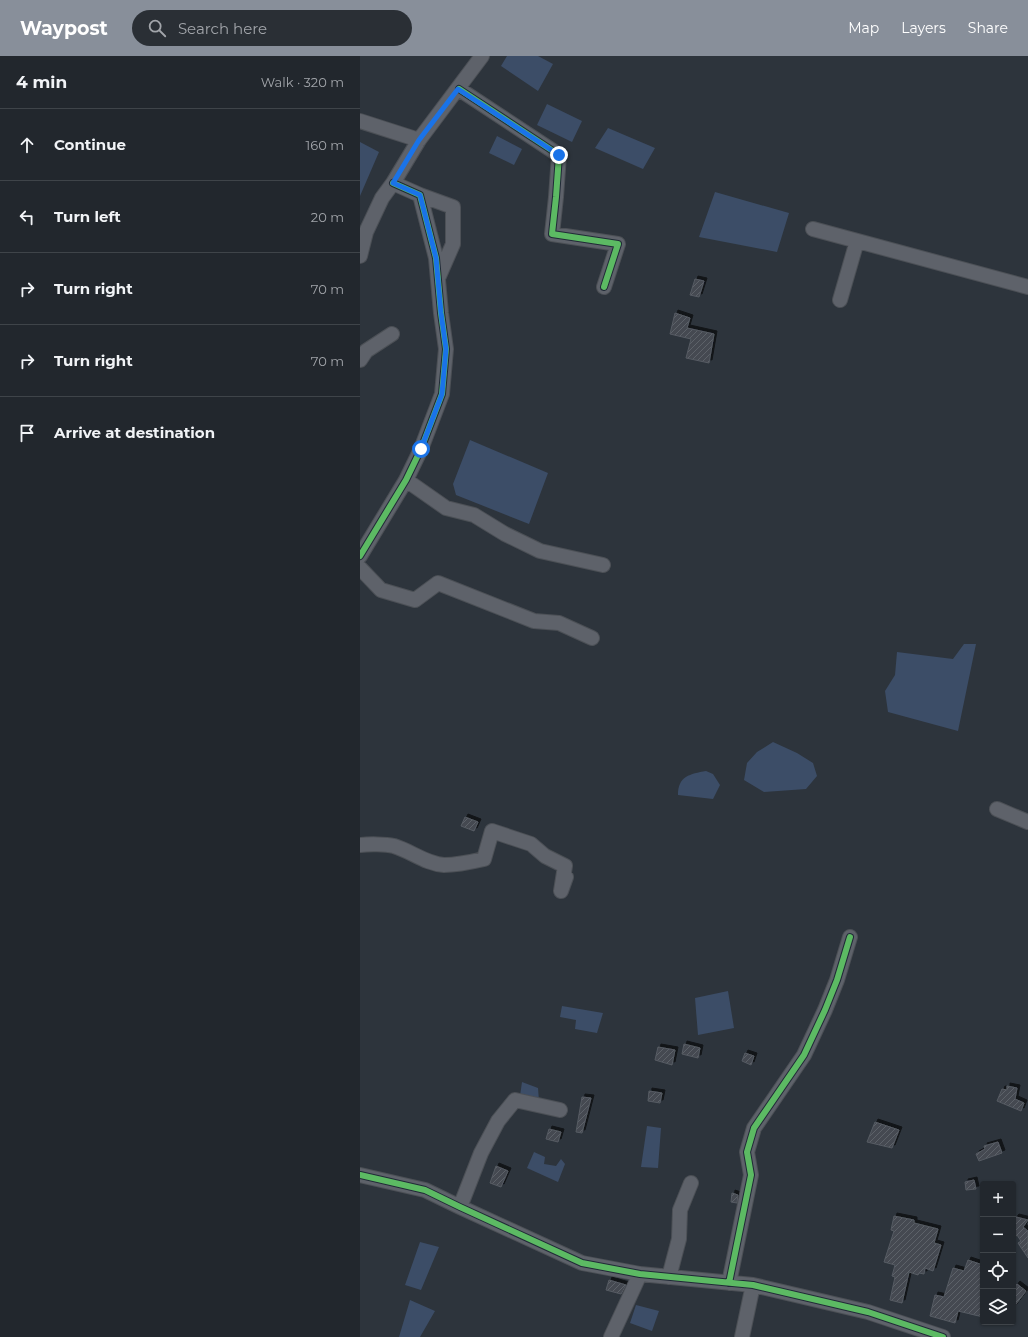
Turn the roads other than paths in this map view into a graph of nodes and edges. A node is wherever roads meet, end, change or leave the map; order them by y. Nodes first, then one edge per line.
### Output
1 (482, 56) edge
2 (458, 89) junction
3 (360, 121) edge
4 (419, 140) junction
5 (393, 183) junction
6 (420, 195) junction
7 (813, 229) dead end
8 (857, 241) junction
9 (360, 256) edge
10 (438, 279) junction
11 (604, 286) dead end
12 (1028, 287) edge
13 (840, 300) dead end
14 (392, 334) dead end
15 (360, 360) edge
16 (406, 480) junction
17 (360, 556) edge
18 (603, 565) dead end
19 (360, 568) edge
20 (592, 638) dead end
21 (997, 809) dead end
22 (1028, 822) edge
23 (360, 845) edge
24 (566, 877) dead end
25 (850, 937) dead end
26 (560, 1110) dead end
27 (360, 1175) edge
28 (691, 1183) dead end
29 (460, 1207) junction
30 (640, 1274) junction
31 (669, 1277) junction
32 (729, 1283) junction
33 (753, 1285) junction
34 (611, 1337) edge
35 (742, 1337) edge
36 (942, 1337) edge

1 - 2 street
2 - 4 street
2 - 11 street
3 - 4 street
4 - 5 street
5 - 6 street
5 - 9 street
6 - 10 street
6 - 10 street
7 - 8 street
8 - 12 street
8 - 13 street
10 - 16 street
14 - 15 street
16 - 17 street
16 - 18 street
19 - 20 street
21 - 22 street
23 - 24 street
25 - 32 street
26 - 29 street
27 - 29 street
28 - 31 street
29 - 30 street
30 - 31 street
30 - 34 street
31 - 32 street
32 - 33 street
33 - 35 street
33 - 36 street

